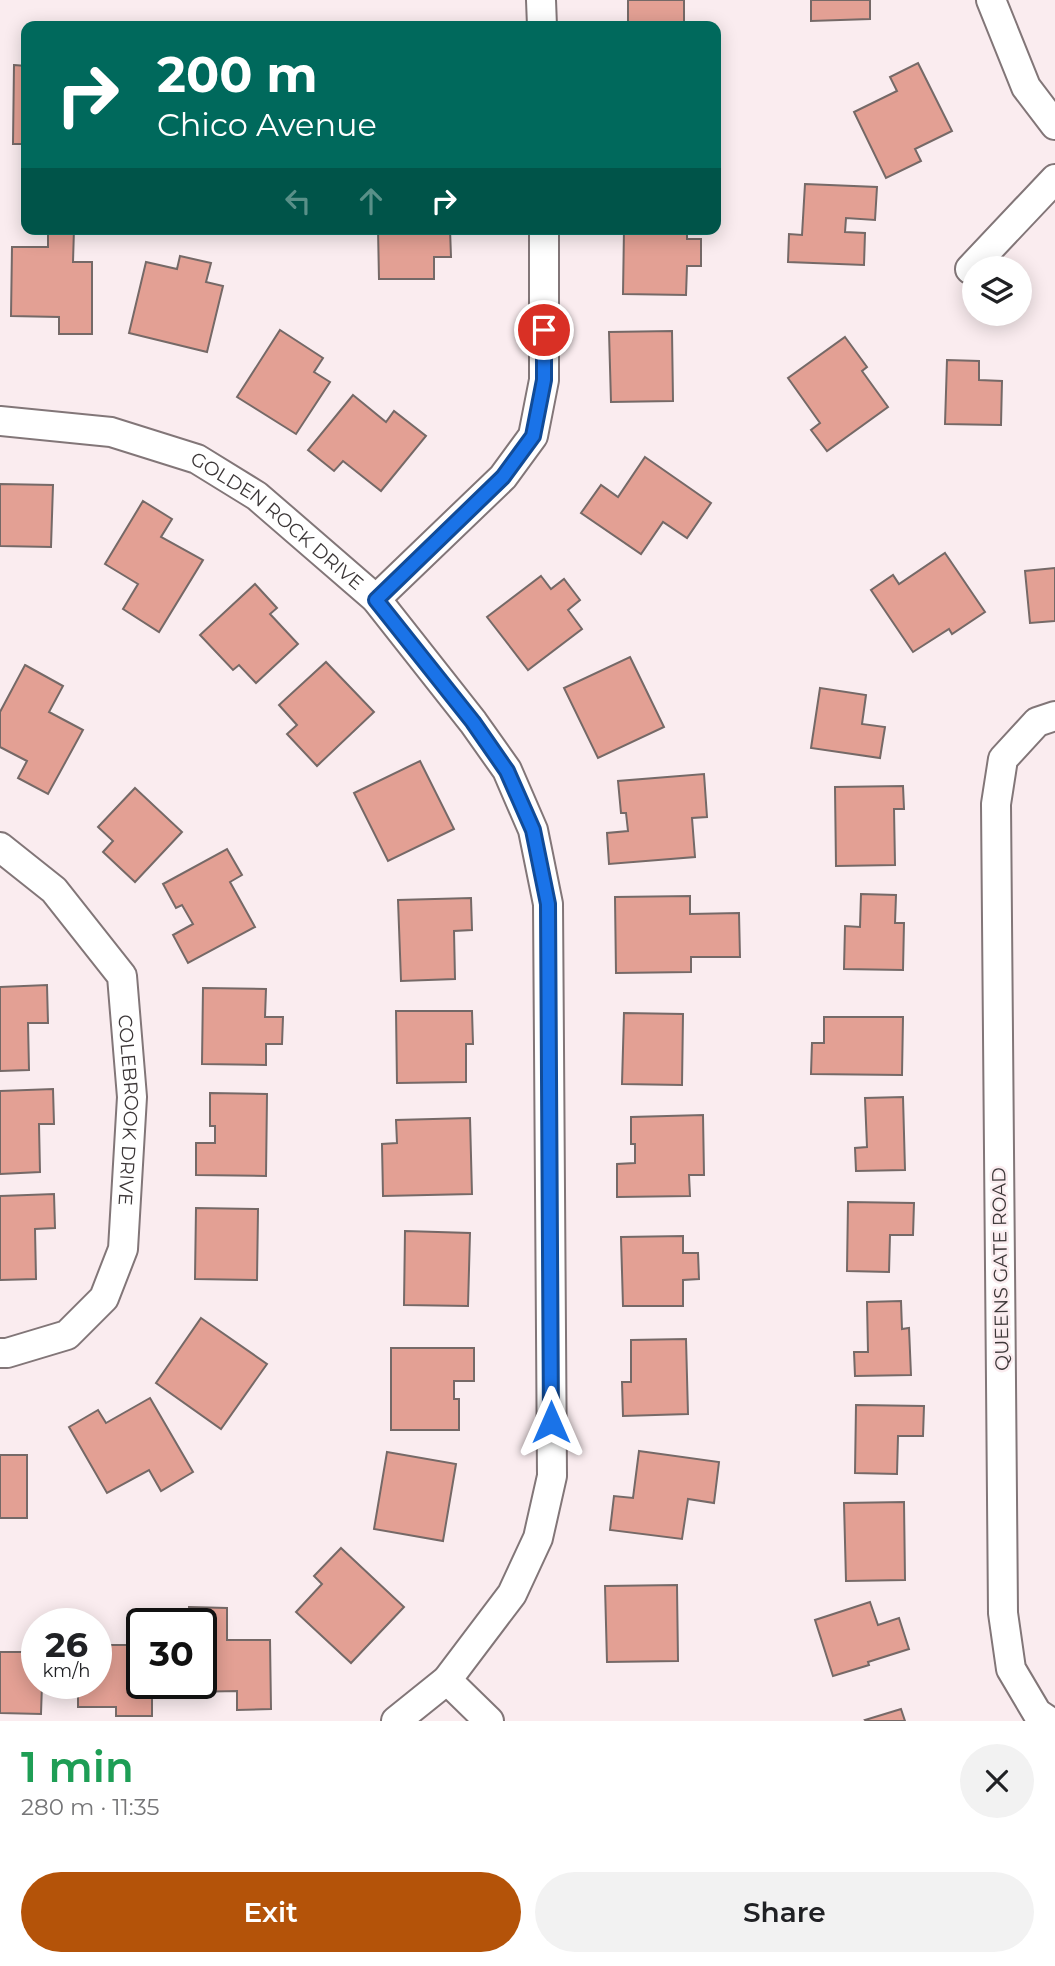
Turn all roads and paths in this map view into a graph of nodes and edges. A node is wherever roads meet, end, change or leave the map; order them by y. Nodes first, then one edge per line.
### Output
1 (541, 0) edge
2 (991, 0) edge
3 (542, 21) edge
4 (1055, 125) edge
5 (1055, 178) edge
6 (544, 235) edge
7 (982, 256) edge
8 (0, 421) edge
9 (376, 600) junction
10 (1055, 716) edge
11 (0, 847) edge
12 (0, 1353) edge
13 (447, 1680) junction
14 (396, 1721) edge
15 (489, 1721) edge
16 (1048, 1721) edge

1 - 3 street
2 - 4 street
5 - 7 street
6 - 9 street
8 - 9 street, GOLDEN ROCK DRIVE
9 - 13 street, GOLDEN ROCK DRIVE
10 - 16 street, QUEENS GATE ROAD
11 - 12 street, COLEBROOK DRIVE
13 - 14 street, GOLDEN ROCK DRIVE
13 - 15 street

